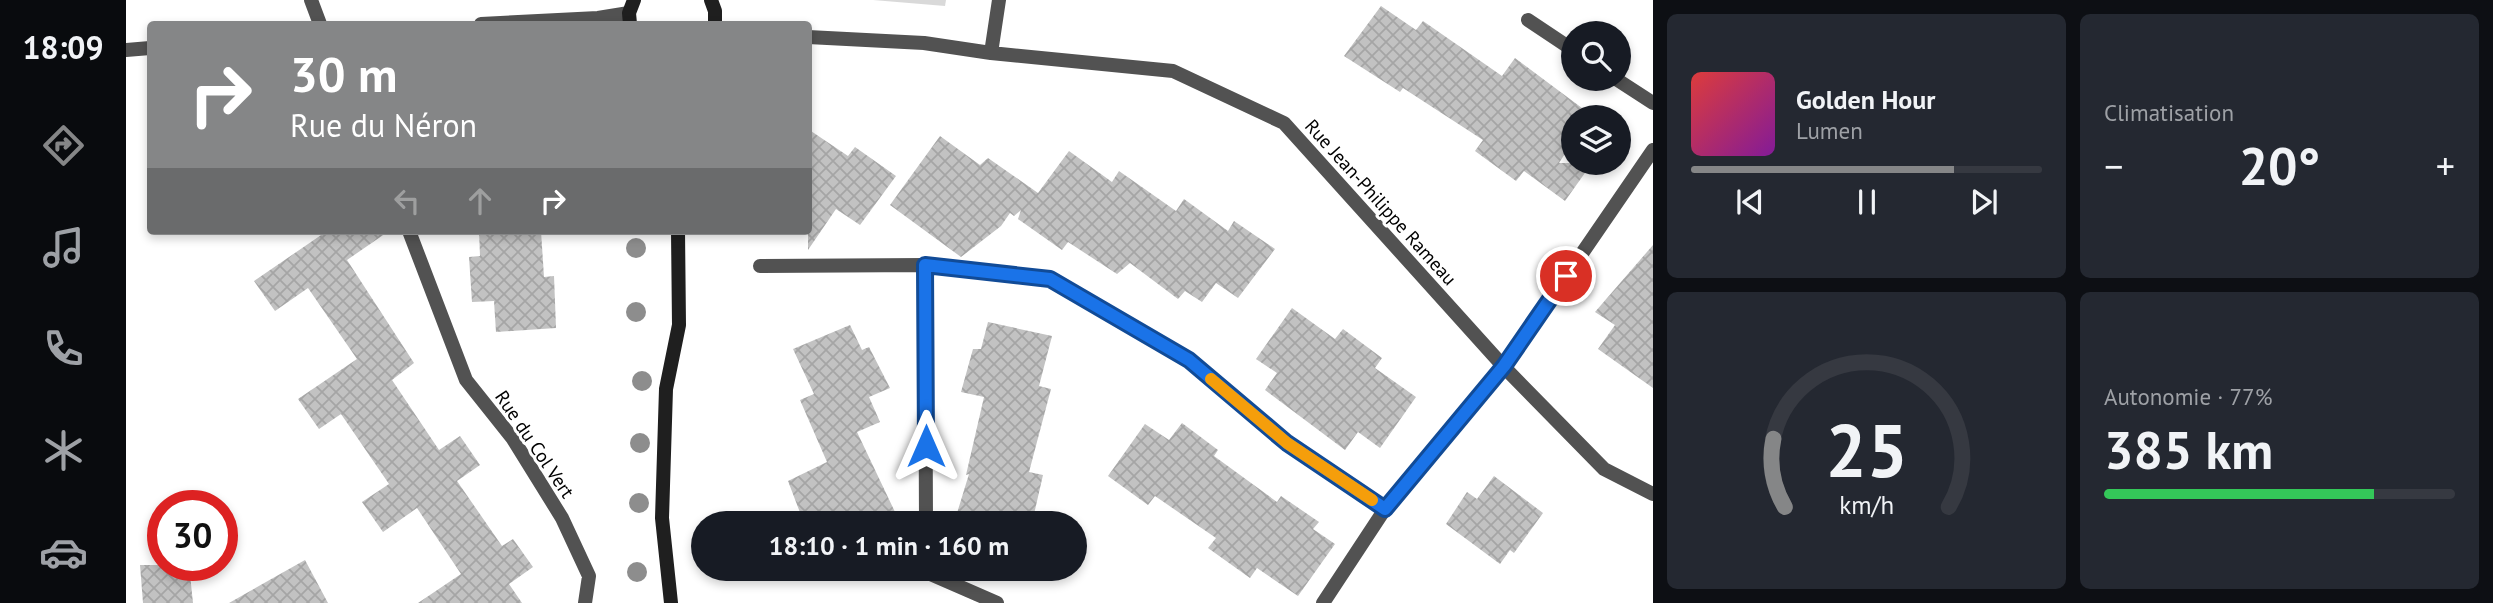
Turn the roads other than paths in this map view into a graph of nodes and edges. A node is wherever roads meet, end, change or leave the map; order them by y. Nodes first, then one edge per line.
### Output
1 (311, 0) edge
2 (711, 0) edge
3 (999, 0) edge
4 (631, 12) edge
5 (1528, 20) dead end
6 (319, 21) edge
7 (540, 21) edge
8 (715, 21) edge
9 (812, 37) edge
10 (1561, 42) edge
11 (147, 48) edge
12 (126, 50) edge
13 (991, 53) junction
14 (1631, 89) edge
15 (1653, 103) edge
16 (1653, 150) edge
17 (1648, 168) edge
18 (410, 235) edge
19 (678, 235) edge
20 (925, 265) junction
21 (760, 266) dead end
22 (1504, 366) junction
23 (1653, 494) edge
24 (1385, 509) junction
25 (926, 511) edge
26 (947, 581) edge
27 (585, 603) edge
28 (671, 603) edge
29 (997, 603) edge
30 (1323, 603) edge

1 - 6 street
2 - 8 main road
3 - 13 street
4 - 7 street
5 - 10 street
9 - 13 street, Rue Jean-Philippe Rameau
11 - 12 street
13 - 22 street, Rue Jean-Philippe Rameau
14 - 15 street
16 - 17 street
17 - 22 street
18 - 27 street, Rue du Col Vert
19 - 28 main road
20 - 21 street
20 - 24 street
20 - 25 street
22 - 23 street, Rue Jean-Philippe Rameau
22 - 24 street
24 - 30 street
26 - 29 street

